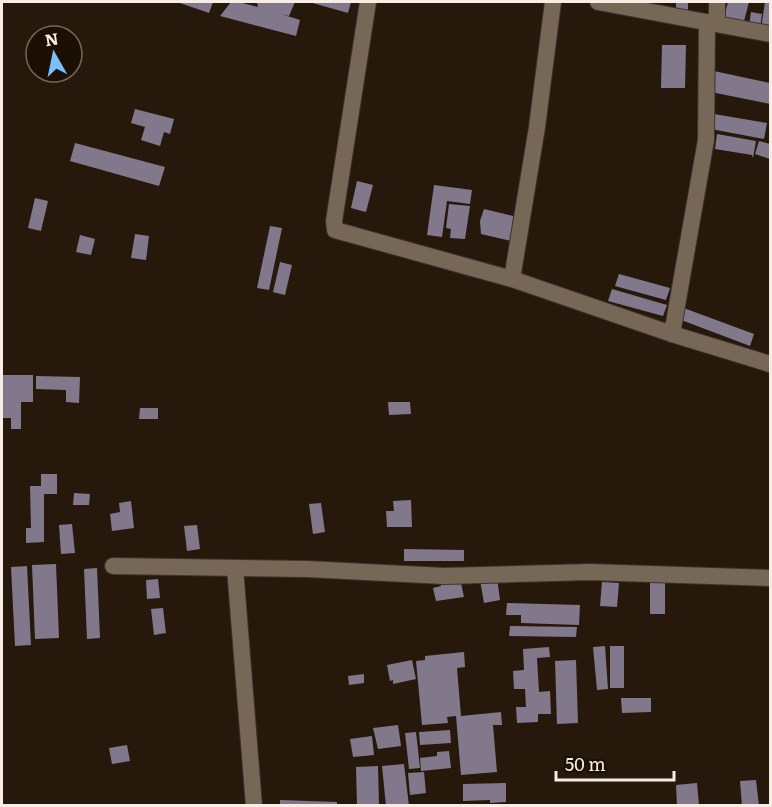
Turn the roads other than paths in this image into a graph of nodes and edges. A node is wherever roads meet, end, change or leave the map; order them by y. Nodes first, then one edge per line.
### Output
1 (368, 2) edge
2 (553, 2) edge
3 (598, 2) edge
4 (717, 2) edge
5 (712, 23) junction
6 (771, 34) edge
7 (512, 279) junction
8 (672, 334) junction
9 (771, 364) edge
10 (113, 566) dead end
11 (235, 568) junction
12 (771, 578) edge
13 (254, 806) edge

1 - 7 street
2 - 7 street
3 - 5 street
4 - 5 street
5 - 6 street
5 - 8 street
7 - 8 street
8 - 9 street
10 - 11 street
11 - 12 street
11 - 13 street

